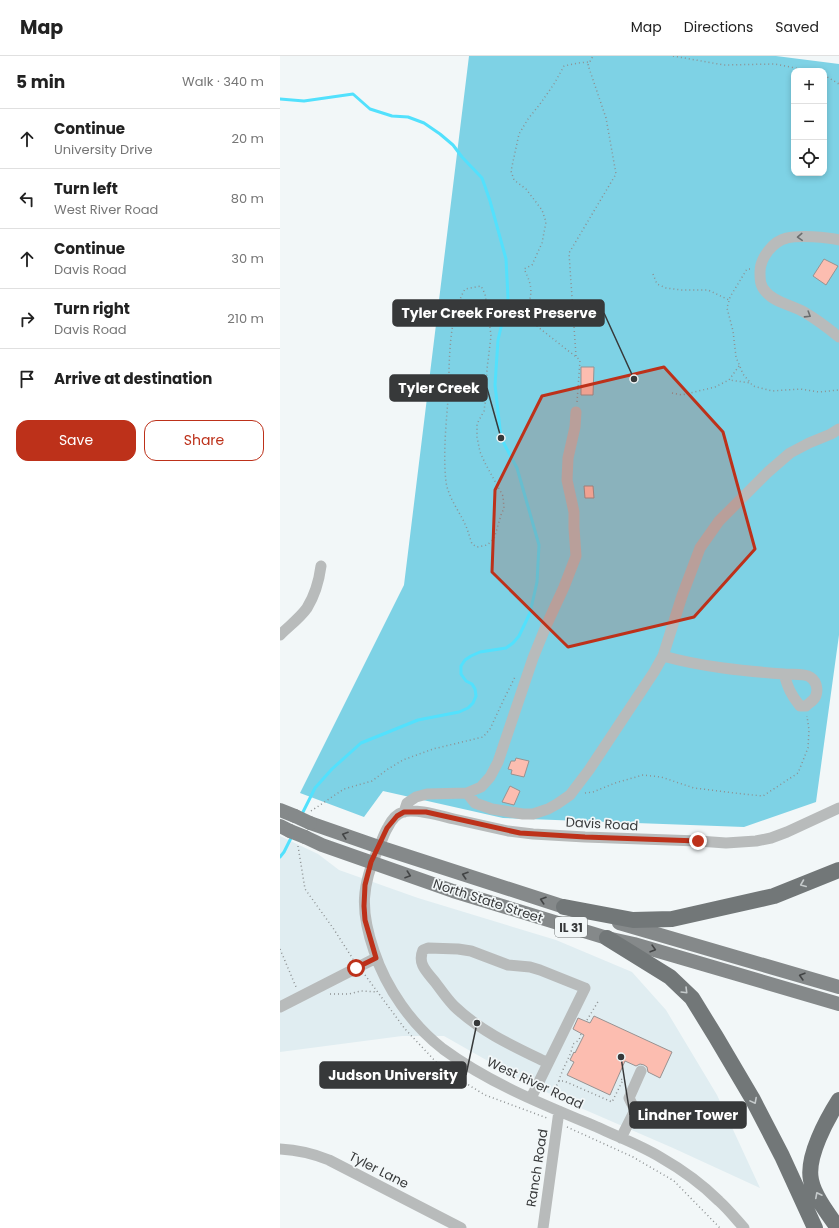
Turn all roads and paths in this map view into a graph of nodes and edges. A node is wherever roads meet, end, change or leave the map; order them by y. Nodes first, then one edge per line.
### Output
1 (593, 56) edge
2 (673, 56) edge
3 (590, 62) junction
4 (795, 68) edge
5 (827, 77) edge
6 (839, 84) edge
7 (839, 240) edge
8 (760, 268) junction
9 (653, 274) dead end
10 (729, 300) junction
11 (526, 318) junction
12 (489, 319) junction
13 (839, 337) edge
14 (576, 357) junction
15 (739, 365) junction
16 (729, 380) junction
17 (751, 383) junction
18 (839, 390) edge
19 (672, 393) dead end
20 (576, 412) joint
21 (839, 429) edge
22 (321, 566) dead end
23 (280, 635) edge
24 (663, 656) junction
25 (784, 674) junction
26 (806, 706) junction
27 (467, 793) junction
28 (570, 795) junction
29 (839, 808) edge
30 (280, 810) edge
31 (404, 812) junction
32 (285, 828) edge
33 (379, 847) junction
34 (371, 862) junction
35 (839, 870) edge
36 (564, 907) junction
37 (607, 938) junction
38 (280, 949) edge
39 (376, 958) junction
40 (839, 987) edge
41 (297, 991) dead end
42 (378, 992) dead end
43 (329, 994) dead end
44 (599, 1000) dead end
45 (839, 1004) edge
46 (280, 1007) edge
47 (587, 1020) dead end
48 (580, 1034) dead end
49 (548, 1063) junction
50 (641, 1071) dead end
51 (619, 1078) dead end
52 (559, 1081) junction
53 (531, 1098) junction
54 (839, 1100) edge
55 (548, 1106) junction
56 (559, 1111) junction
57 (544, 1117) dead end
58 (621, 1138) junction
59 (280, 1149) edge
60 (461, 1228) edge
61 (543, 1228) edge
62 (744, 1228) edge
63 (815, 1228) edge
64 (838, 1228) edge

1 - 3 path
2 - 4 path
3 - 11 path
3 - 14 path
5 - 6 path
7 -> 8 street
8 - 10 path
8 -> 13 street
9 - 10 path
10 - 15 path
11 - 12 path
11 - 14 path
12 - 12 path
14 - 20 path
15 - 16 path
15 - 17 path
16 - 17 path
16 - 19 path
17 - 18 path
20 - 27 street
21 - 24 street
22 - 23 street
24 - 25 street
24 - 28 street
25 - 26 street
25 - 26 street
26 - 28 path
27 - 28 street
27 - 31 street
29 - 31 street, Davis Road
33 -> 30 main road, North State Street / IL 31, bridge
31 - 33 street
32 - 34 main road, North State Street / IL 31, bridge
33 - 34 street, West River Road
36 -> 33 main road, North State Street / IL 31
34 -> 37 main road, North State Street / IL 31
34 - 39 street, West River Road
35 -> 36 highway
40 -> 36 main road, North State Street / IL 31
37 -> 45 main road, North State Street / IL 31
37 -> 63 highway
38 - 41 path
39 - 46 street
39 - 53 street, West River Road
42 - 43 path
44 - 47 path
48 - 52 path
49 - 49 street
49 - 53 street
50 - 58 street
51 - 52 path
52 - 55 path
53 - 55 street, West River Road
64 -> 54 highway
55 - 56 street, West River Road
55 - 57 path
56 - 58 street, West River Road
56 - 61 street, Ranch Road
58 - 62 street, West River Road
59 - 60 street, Tyler Lane

